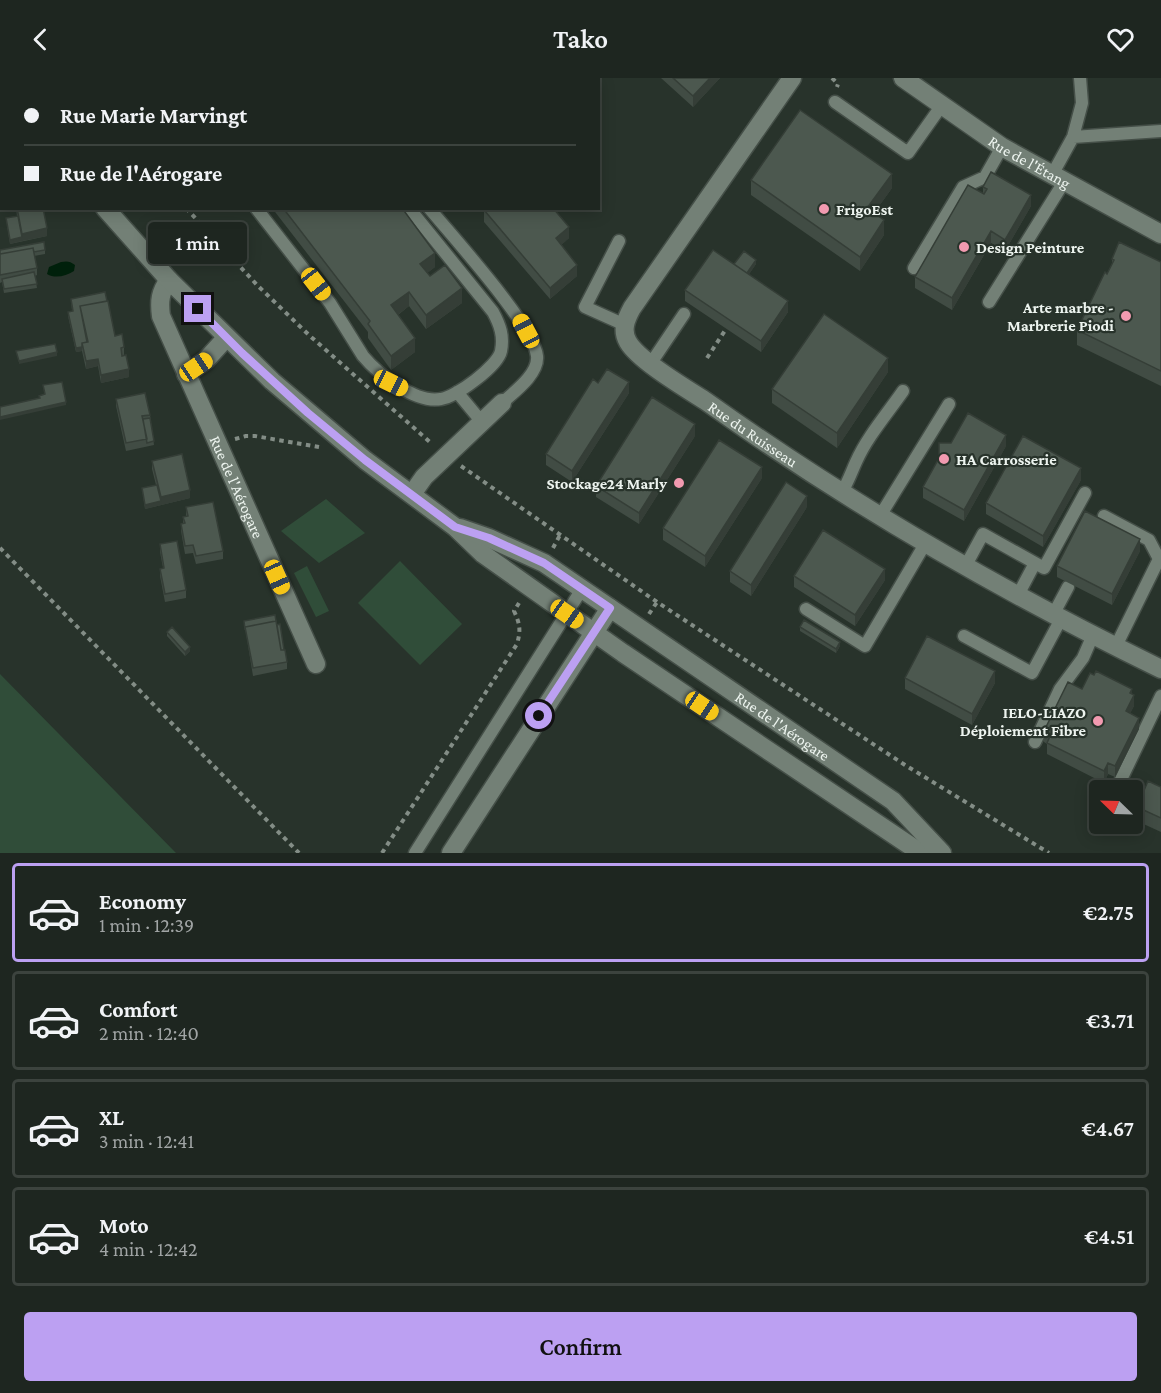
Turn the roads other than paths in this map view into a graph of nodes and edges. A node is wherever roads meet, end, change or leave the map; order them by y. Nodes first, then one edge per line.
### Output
1 (792, 78) edge
2 (903, 78) edge
3 (1080, 78) edge
4 (835, 102) dead end
5 (942, 105) junction
6 (1161, 131) edge
7 (1073, 137) junction
8 (1002, 147) junction
9 (1058, 178) junction
10 (106, 210) edge
11 (258, 210) edge
12 (411, 210) edge
13 (431, 210) edge
14 (1161, 234) edge
15 (619, 241) dead end
16 (914, 268) dead end
17 (169, 280) junction
18 (989, 302) dead end
19 (684, 314) dead end
20 (624, 325) junction
21 (226, 338) junction
22 (651, 363) junction
23 (186, 374) junction
24 (903, 391) dead end
25 (457, 392) junction
26 (502, 403) joint
27 (949, 404) dead end
28 (481, 422) junction
29 (842, 492) junction
30 (1085, 493) dead end
31 (412, 494) junction
32 (880, 516) junction
33 (1104, 516) dead end
34 (455, 527) junction
35 (925, 544) junction
36 (1035, 563) junction
37 (965, 567) junction
38 (1068, 587) edge
39 (582, 589) junction
40 (1017, 597) junction
41 (610, 608) junction
42 (806, 609) dead end
43 (567, 614) junction
44 (1057, 617) junction
45 (594, 633) junction
46 (1093, 635) junction
47 (964, 636) dead end
48 (1116, 646) junction
49 (316, 664) dead end
50 (1160, 665) edge
51 (1161, 696) edge
52 (1035, 742) dead end
53 (1121, 780) edge
54 (415, 853) edge
55 (451, 853) edge
56 (921, 853) edge
57 (942, 853) edge

1 - 20 street
2 - 5 street, Rue de l'Étang
3 - 7 lane
4 - 5 lane
5 - 8 street, Rue de l'Étang
6 - 7 lane
7 - 9 lane
8 - 9 street, Rue de l'Étang
8 - 16 lane
9 - 14 street, Rue de l'Étang
9 - 18 lane
10 - 17 street, Rue de l'Aérogare
11 - 25 lane
12 - 25 lane
13 - 26 lane
15 - 20 lane
17 - 21 street, Rue de l'Aérogare
17 - 23 street, Rue de l'Aérogare
19 - 22 lane
20 - 22 street, Rue du Ruisseau
21 - 23 street
21 - 31 street, Rue de l'Aérogare
22 - 29 street, Rue du Ruisseau
23 - 49 street, Rue de l'Aérogare
24 - 29 lane
25 - 28 lane
26 - 28 street
27 - 32 lane
28 - 31 street
29 - 32 street, Rue du Ruisseau
30 - 36 lane
31 - 34 street, Rue de l'Aérogare
32 - 35 street, Rue du Ruisseau
33 - 48 lane
34 - 39 street, Rue de l'Aérogare
34 - 43 street, Rue de l'Aérogare
35 - 37 street, Rue du Ruisseau
35 - 42 lane
36 - 37 lane
36 - 40 lane
37 - 40 street, Rue du Ruisseau
38 - 44 lane
39 - 41 street, Rue de l'Aérogare
39 - 43 lane
40 - 44 street, Rue du Ruisseau
41 - 45 street
41 - 57 street, Rue de l'Aérogare
43 - 45 street, Rue de l'Aérogare
43 - 54 lane
44 - 46 street, Rue du Ruisseau
44 - 47 lane
45 - 55 street
45 - 56 street, Rue de l'Aérogare
46 - 48 street, Rue du Ruisseau
46 - 52 lane
48 - 50 street, Rue du Ruisseau
51 - 53 lane

